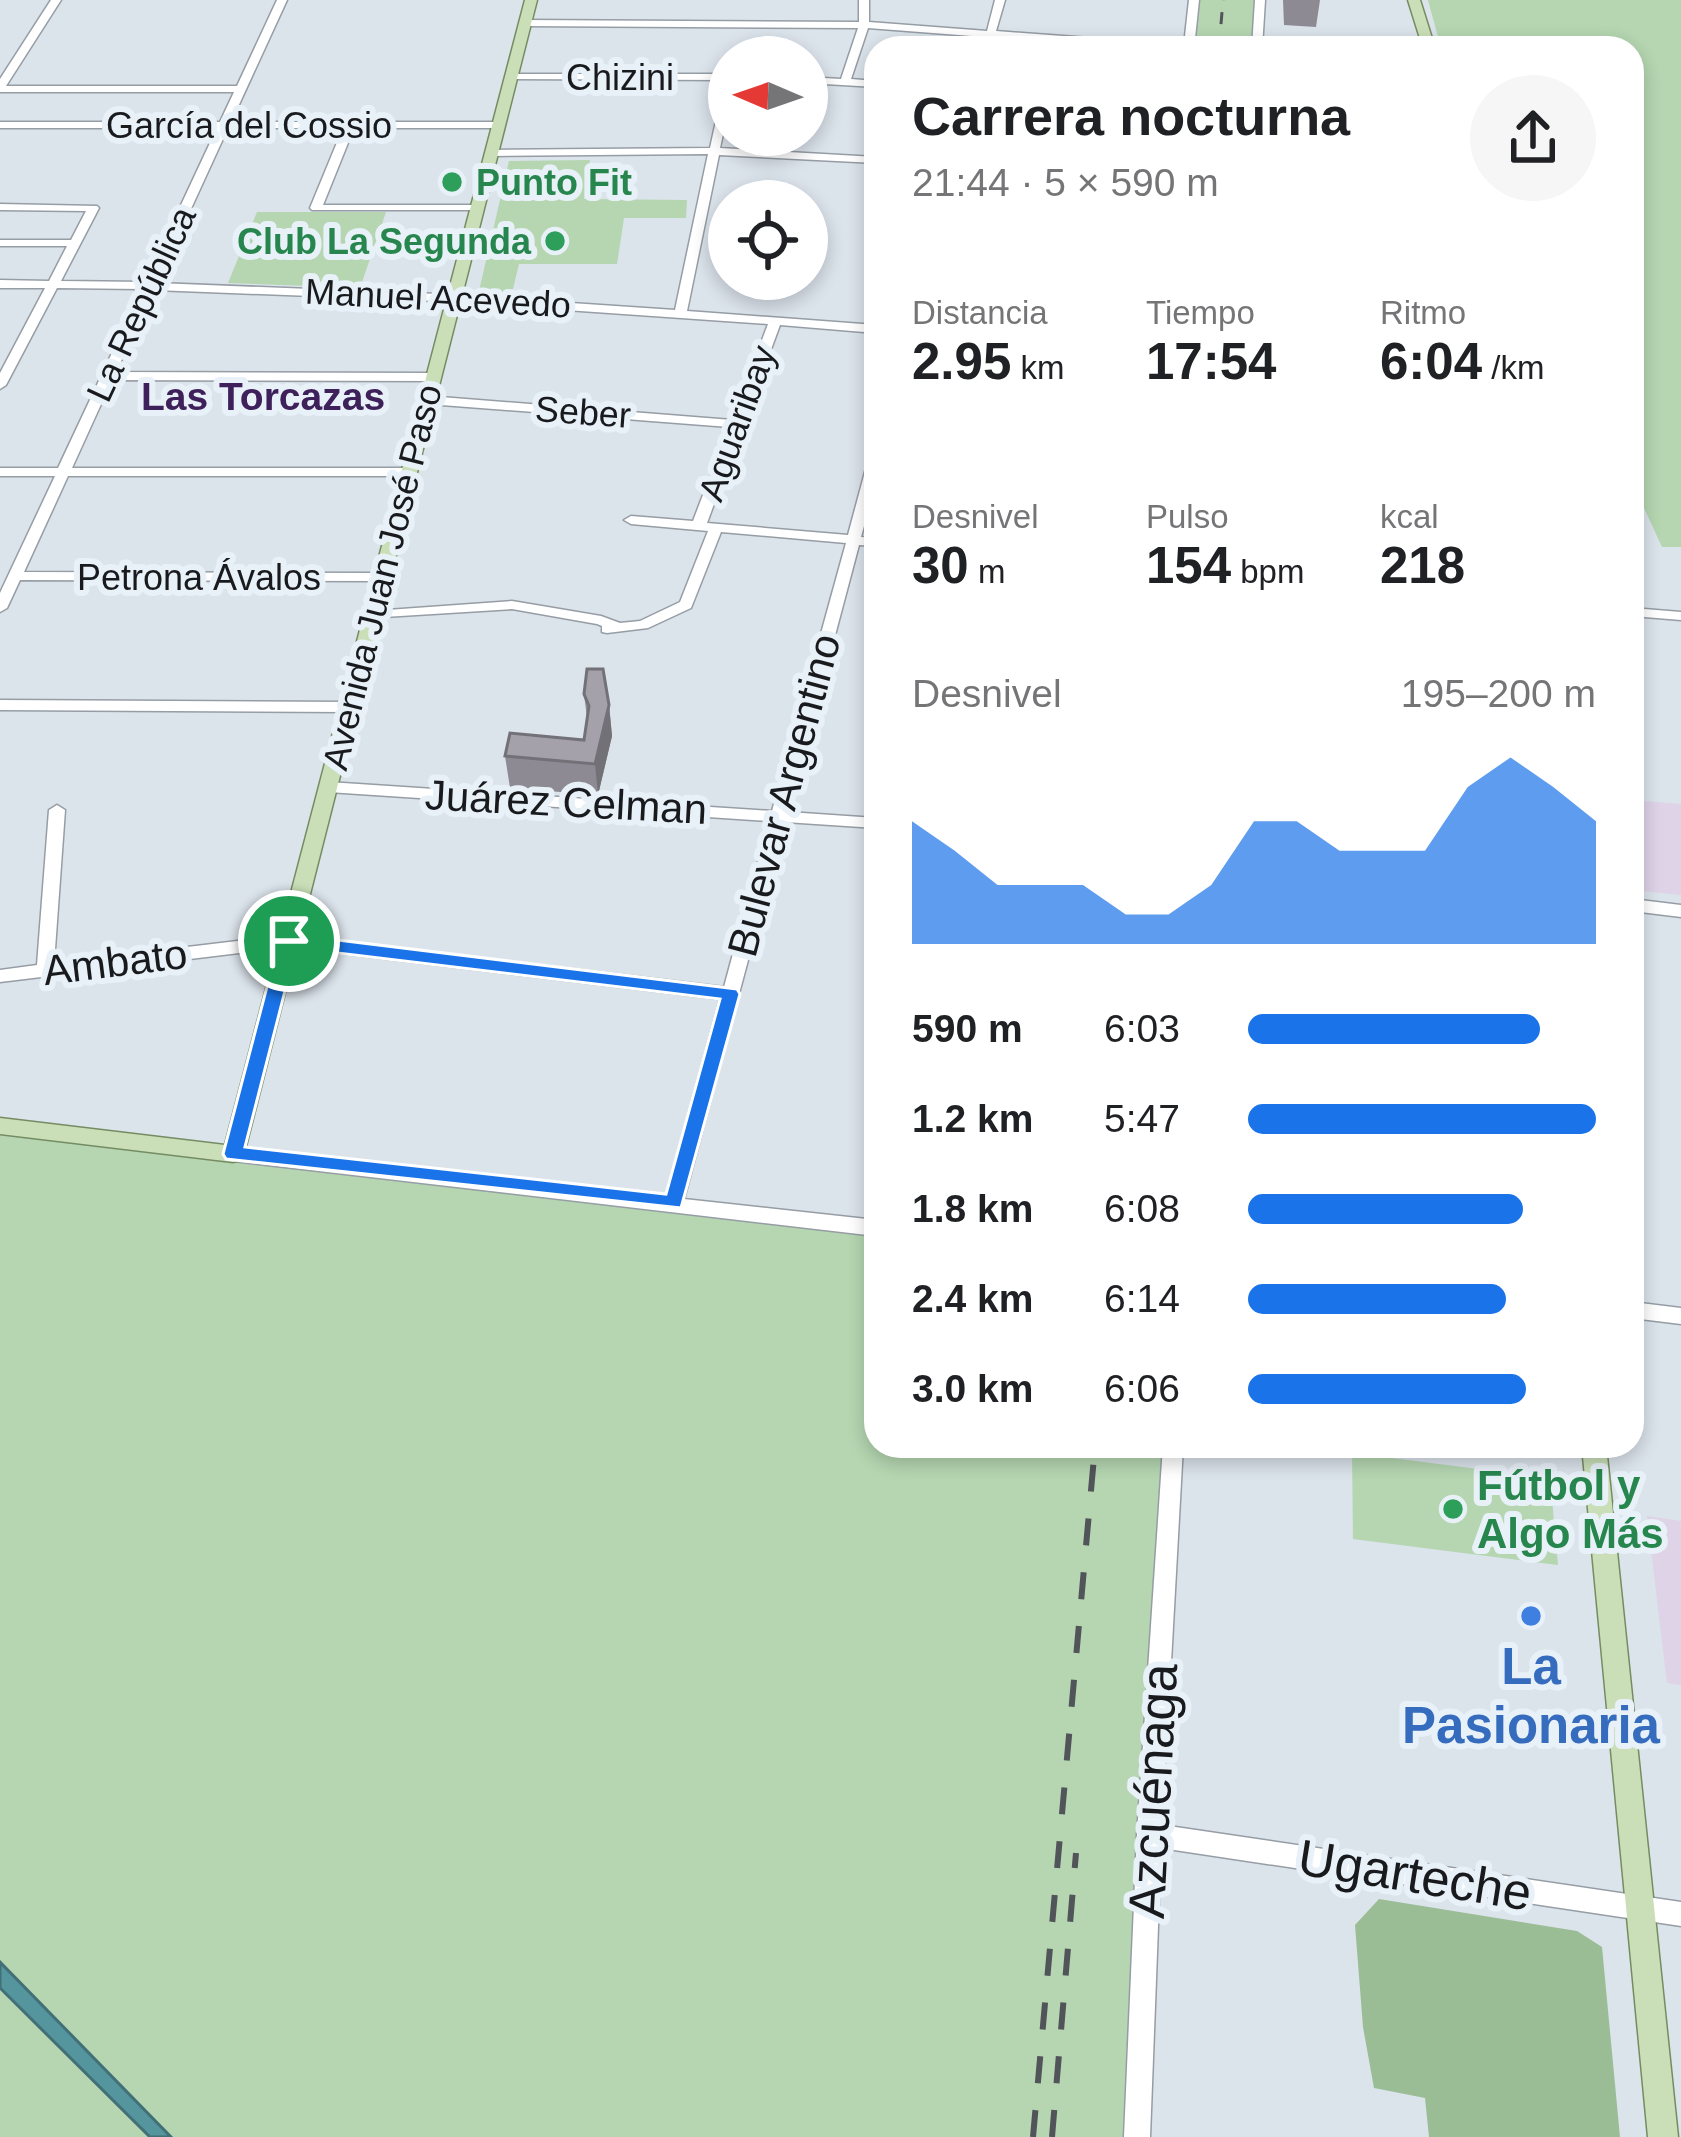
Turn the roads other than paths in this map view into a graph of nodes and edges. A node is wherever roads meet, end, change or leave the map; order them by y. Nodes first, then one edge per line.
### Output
1 (56, 0) edge
2 (282, 0) edge
3 (531, 0) edge
4 (864, 0) edge
5 (1000, 0) edge
6 (1195, 0) edge
7 (1260, 0) edge
8 (1400, 0) edge
9 (1414, 0) edge
10 (525, 23) junction
11 (864, 25) junction
12 (991, 34) junction
13 (1019, 36) edge
14 (1190, 36) edge
15 (1258, 36) edge
16 (1410, 36) edge
17 (1425, 36) edge
18 (511, 77) junction
19 (708, 79) edge
20 (828, 81) edge
21 (845, 81) junction
22 (864, 83) edge
23 (0, 88) edge
24 (241, 89) junction
25 (0, 125) edge
26 (224, 125) junction
27 (350, 125) junction
28 (499, 125) junction
29 (708, 151) edge
30 (491, 153) junction
31 (712, 156) edge
32 (804, 156) edge
33 (864, 159) edge
34 (478, 207) junction
35 (0, 208) edge
36 (0, 243) edge
37 (75, 243) junction
38 (0, 284) edge
39 (53, 284) junction
40 (150, 284) junction
41 (454, 296) junction
42 (680, 314) junction
43 (775, 321) junction
44 (864, 328) edge
45 (107, 376) junction
46 (434, 377) junction
47 (0, 385) edge
48 (428, 400) junction
49 (738, 424) junction
50 (0, 472) edge
51 (63, 472) junction
52 (409, 472) junction
53 (864, 502) edge
54 (631, 520) dead end
55 (699, 526) junction
56 (716, 527) junction
57 (854, 540) junction
58 (864, 541) edge
59 (15, 576) junction
60 (382, 578) junction
61 (0, 608) edge
62 (1644, 612) edge
63 (373, 615) junction
64 (1681, 616) edge
65 (0, 704) edge
66 (349, 707) junction
67 (328, 787) junction
68 (57, 810) dead end
69 (779, 813) junction
70 (864, 822) edge
71 (1644, 906) edge
72 (1681, 911) edge
73 (289, 941) junction
74 (45, 970) junction
75 (0, 976) edge
76 (730, 994) junction
77 (0, 1126) edge
78 (233, 1154) junction
79 (674, 1202) junction
80 (864, 1226) edge
81 (1644, 1311) edge
82 (1681, 1316) edge
83 (1172, 1458) edge
84 (1595, 1458) edge
85 (1149, 1834) junction
86 (1641, 1909) junction
87 (1681, 1914) edge
88 (1137, 2137) edge
89 (1663, 2137) edge

1 - 23 street
2 - 24 street, La República
3 - 10 main road, Avenida Juan José Paso
4 - 11 street
5 - 12 street
6 - 14 street
7 - 15 street
8 - 16 main road
9 - 17 main road
10 - 11 street
10 - 18 main road, Avenida Juan José Paso
11 - 12 street
11 - 21 street
12 - 13 street
18 - 19 street, Chizini
18 - 28 main road, Avenida Juan José Paso
20 - 21 street
21 - 22 street
23 - 24 street
24 - 26 street, La República
25 - 26 street, García del Cossio
26 - 27 street, García del Cossio
26 - 40 street, La República
27 - 28 street, García del Cossio
27 - 34 street
28 - 30 main road, Avenida Juan José Paso
29 - 30 street
30 - 34 main road, Avenida Juan José Paso
31 - 42 street
32 - 33 street
34 - 41 main road, Avenida Juan José Paso
35 - 37 street
36 - 37 street
37 - 39 street
38 - 39 street, Manuel Acevedo
39 - 40 street, Manuel Acevedo
39 - 47 street
40 - 41 street, Manuel Acevedo
40 - 45 street, La República
41 - 42 street, Manuel Acevedo
41 - 46 main road, Avenida Juan José Paso
42 - 43 street, Manuel Acevedo
43 - 44 street, Manuel Acevedo
43 - 49 street, Aguaribay
45 - 46 street
45 - 51 street, La República
46 - 48 main road, Avenida Juan José Paso
48 - 49 street, Seber
48 - 52 main road, Avenida Juan José Paso
49 - 55 street, Aguaribay
50 - 51 street
51 - 52 street
51 - 59 street, La República
52 - 60 main road, Avenida Juan José Paso
53 - 57 street, Bulevar Argentino
54 - 55 street
55 - 56 street
56 - 57 street
56 - 63 street
57 - 58 street
57 - 69 street, Bulevar Argentino
59 - 60 street, Petrona Ávalos
59 - 61 street, La República
60 - 63 main road, Avenida Juan José Paso
62 - 64 street
63 - 66 main road, Avenida Juan José Paso
65 - 66 street
66 - 67 main road, Avenida Juan José Paso
67 - 69 street, Juárez Celman
67 - 73 main road, Avenida Juan José Paso
68 - 74 street
69 - 70 street, Juárez Celman
69 - 76 street, Bulevar Argentino
71 - 72 street
73 - 74 street, Ambato
73 - 76 street, Ambato
73 - 78 main road, Avenida Juan José Paso
74 - 75 street, Ambato
76 - 79 street, Bulevar Argentino
77 - 78 main road
78 - 79 street
79 - 80 street
81 - 82 street
83 - 85 street, Azcuénaga
84 - 86 main road
85 - 86 street, Ugarteche
85 - 88 street, Azcuénaga
86 - 87 street, Ugarteche
86 - 89 main road

